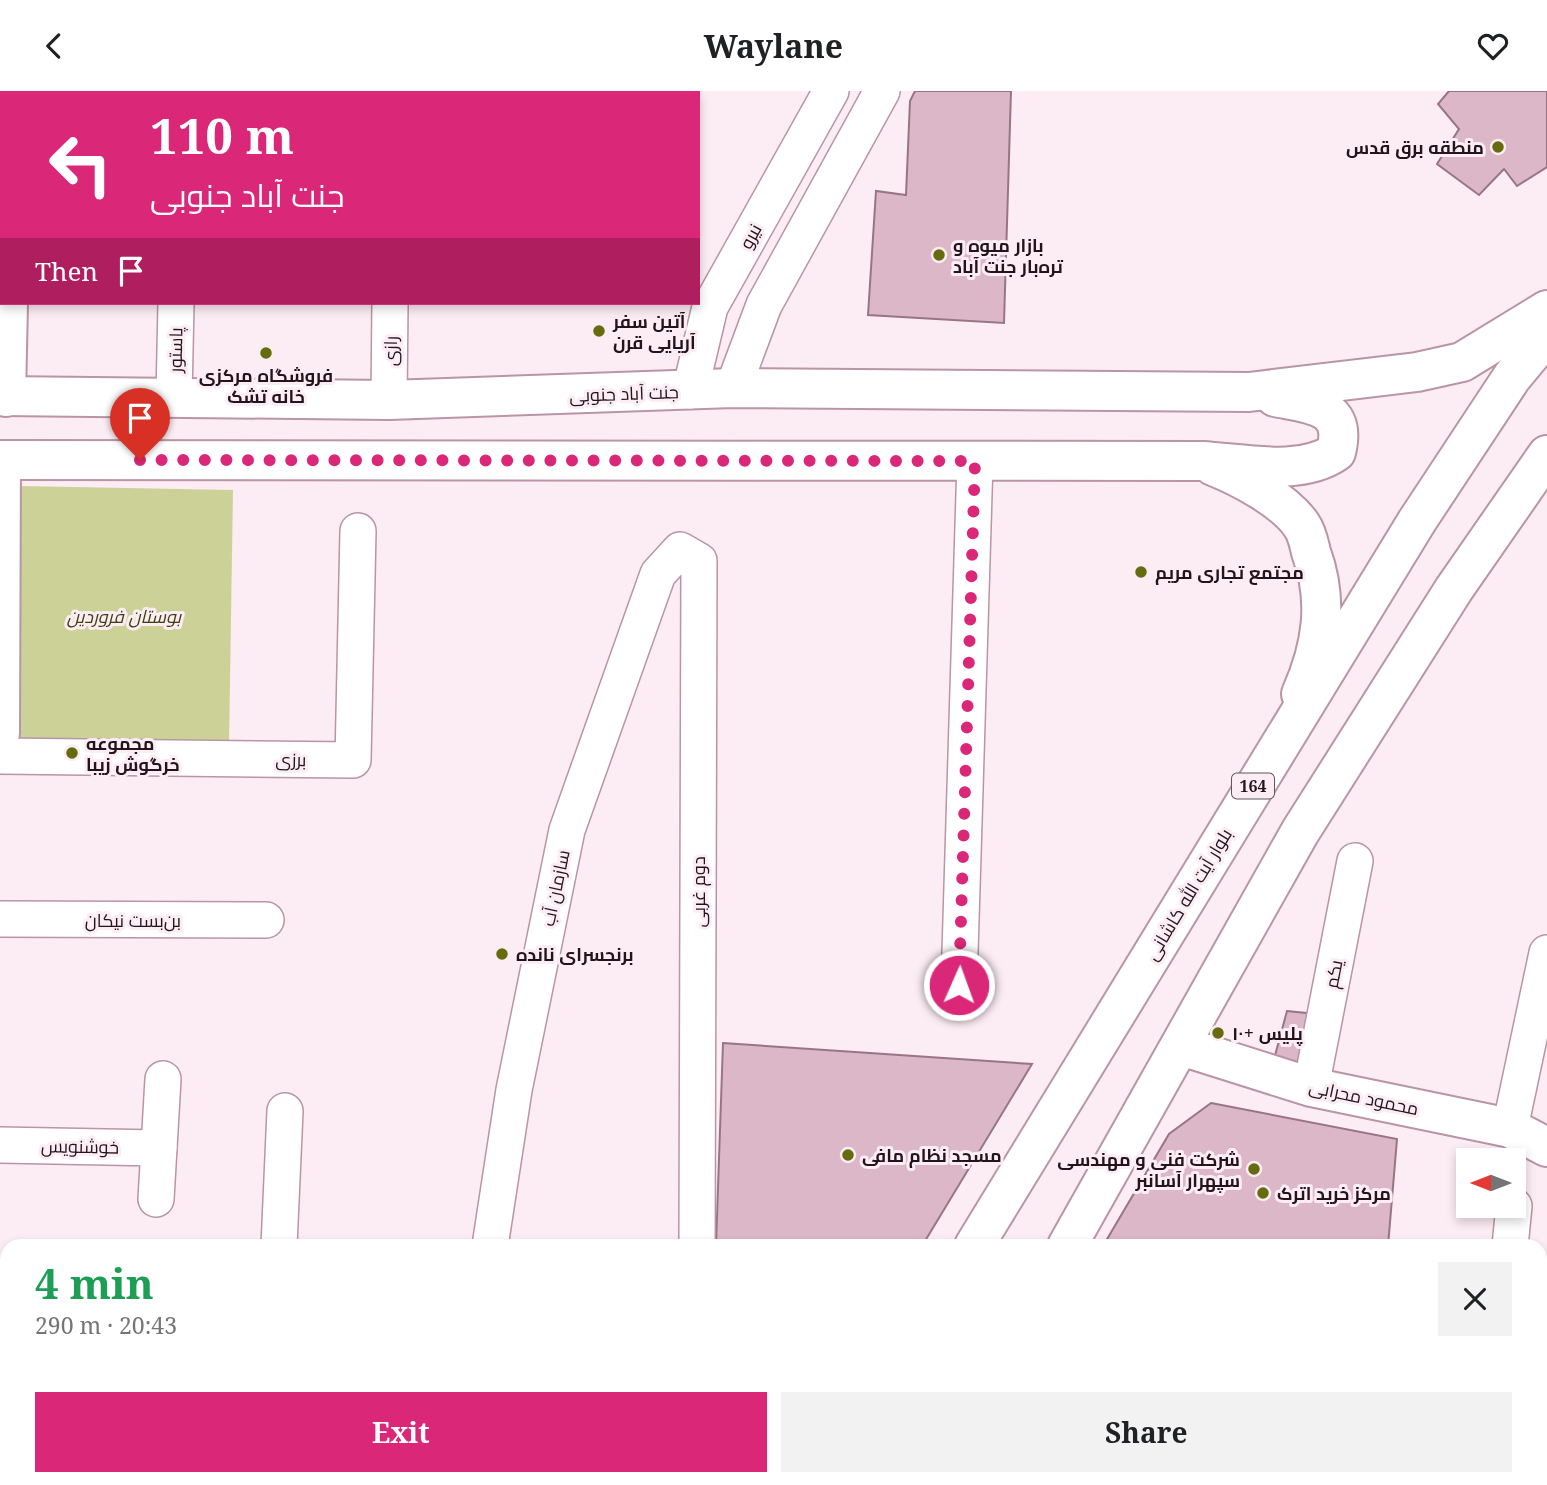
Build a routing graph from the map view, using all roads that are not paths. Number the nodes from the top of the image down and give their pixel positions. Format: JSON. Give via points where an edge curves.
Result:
{"nodes":[{"id":1,"x":831,"y":91,"type":"edge"},
{"id":2,"x":882,"y":91,"type":"edge"},
{"id":3,"x":8,"y":305,"type":"edge"},
{"id":4,"x":176,"y":305,"type":"edge"},
{"id":5,"x":390,"y":305,"type":"edge"},
{"id":6,"x":1547,"y":310,"type":"edge"},
{"id":7,"x":1547,"y":335,"type":"edge"},
{"id":8,"x":733,"y":389,"type":"junction"},
{"id":9,"x":690,"y":391,"type":"junction"},
{"id":10,"x":1249,"y":392,"type":"junction"},
{"id":11,"x":3,"y":396,"type":"edge"},
{"id":12,"x":174,"y":397,"type":"junction"},
{"id":13,"x":389,"y":400,"type":"junction"},
{"id":14,"x":1547,"y":455,"type":"edge"},
{"id":15,"x":1,"y":460,"type":"edge"},
{"id":16,"x":975,"y":461,"type":"junction"},
{"id":17,"x":1202,"y":461,"type":"junction"},
{"id":18,"x":358,"y":531,"type":"dead end"},
{"id":19,"x":680,"y":550,"type":"joint"},
{"id":20,"x":1,"y":688,"type":"edge"},
{"id":21,"x":0,"y":733,"type":"edge"},
{"id":22,"x":0,"y":755,"type":"edge"},
{"id":23,"x":1259,"y":775,"type":"junction"},
{"id":24,"x":1355,"y":861,"type":"dead end"},
{"id":25,"x":0,"y":919,"type":"edge"},
{"id":26,"x":266,"y":921,"type":"dead end"},
{"id":27,"x":1547,"y":953,"type":"edge"},
{"id":28,"x":959,"y":985,"type":"dead end"},
{"id":29,"x":1181,"y":1047,"type":"junction"},
{"id":30,"x":163,"y":1079,"type":"dead end"},
{"id":31,"x":1311,"y":1087,"type":"junction"},
{"id":32,"x":285,"y":1111,"type":"dead end"},
{"id":33,"x":1510,"y":1129,"type":"junction"},
{"id":34,"x":0,"y":1145,"type":"edge"},
{"id":35,"x":1547,"y":1147,"type":"edge"},
{"id":36,"x":159,"y":1148,"type":"junction"},
{"id":37,"x":156,"y":1199,"type":"dead end"},
{"id":38,"x":1513,"y":1218,"type":"edge"},
{"id":39,"x":279,"y":1239,"type":"edge"},
{"id":40,"x":491,"y":1239,"type":"edge"},
{"id":41,"x":697,"y":1239,"type":"edge"},
{"id":42,"x":978,"y":1239,"type":"edge"},
{"id":43,"x":1071,"y":1239,"type":"edge"},
{"id":44,"x":1511,"y":1239,"type":"edge"}],
"edges":[{"from":1,"to":9,"type":"street","name":"نیرو","via":[[710,307]]},
{"from":2,"to":8,"type":"street","via":[[764,305]]},
{"from":3,"to":11,"type":"main road"},
{"from":4,"to":12,"type":"street","name":"پاستور"},
{"from":5,"to":13,"type":"street","name":"رازی"},
{"from":6,"to":10,"type":"main road","via":[[1462,362]]},
{"from":7,"to":23,"type":"main road","name":"بلوار آیت الله کاشانی","number":"164","via":[[1512,377],[1417,521]]},
{"from":8,"to":9,"type":"main road","name":"جنت آباد جنوبی"},
{"from":8,"to":10,"type":"main road","name":"جنت آباد جنوبی"},
{"from":9,"to":13,"type":"main road","name":"جنت آباد جنوبی"},
{"from":10,"to":17,"type":"main road","via":[[1318,405],[1335,418],[1340,436],[1336,452],[1323,461],[1301,466]]},
{"from":11,"to":12,"type":"main road","name":"جنت آباد جنوبی"},
{"from":12,"to":13,"type":"main road","name":"جنت آباد جنوبی"},
{"from":14,"to":29,"type":"main road","via":[[1454,589],[1300,832]]},
{"from":15,"to":16,"type":"main road"},
{"from":15,"to":20,"type":"main road"},
{"from":16,"to":17,"type":"main road"},
{"from":16,"to":28,"type":"street"},
{"from":17,"to":23,"type":"main road","via":[[1238,476],[1302,526],[1322,593],[1321,638],[1302,690]]},
{"from":18,"to":22,"type":"street","name":"برزی","via":[[353,760]]},
{"from":19,"to":40,"type":"street","name":"سازمان آب","via":[[658,574],[568,829],[514,1090]]},
{"from":19,"to":41,"type":"street","name":"دوم غربی","via":[[699,561]]},
{"from":20,"to":21,"type":"main road"},
{"from":23,"to":42,"type":"main road","name":"بلوار آیت الله کاشانی","number":"164"},
{"from":24,"to":31,"type":"street","name":"یکم"},
{"from":25,"to":26,"type":"street","name":"بن‌بست نیکان"},
{"from":27,"to":33,"type":"street"},
{"from":29,"to":31,"type":"main road","name":"محمود محرابی"},
{"from":29,"to":43,"type":"main road"},
{"from":30,"to":36,"type":"street"},
{"from":31,"to":33,"type":"main road","name":"محمود محرابی"},
{"from":32,"to":39,"type":"street"},
{"from":33,"to":35,"type":"main road","name":"محمود محرابی"},
{"from":34,"to":36,"type":"street","name":"خوشنویس"},
{"from":36,"to":37,"type":"street"},
{"from":38,"to":44,"type":"street"}]}
